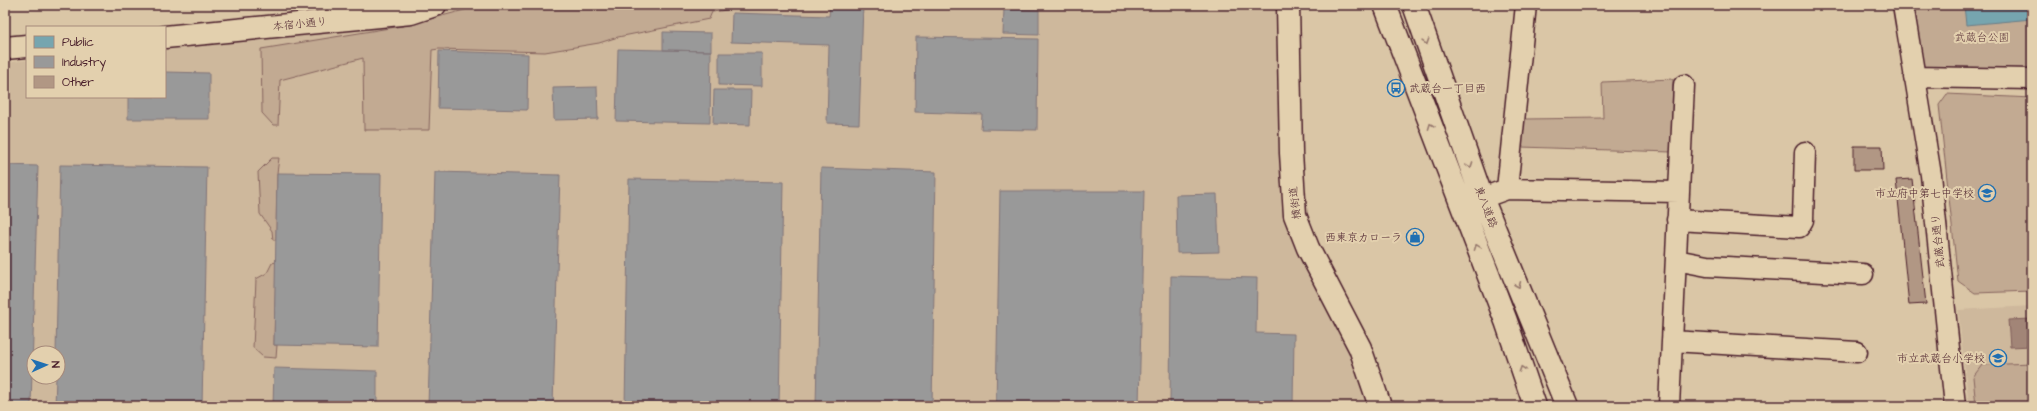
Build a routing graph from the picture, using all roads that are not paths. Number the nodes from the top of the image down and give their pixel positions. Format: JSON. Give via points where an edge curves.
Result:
{"nodes":[{"id":1,"x":435,"y":5,"type":"edge"},
{"id":2,"x":1288,"y":5,"type":"edge"},
{"id":3,"x":1385,"y":5,"type":"edge"},
{"id":4,"x":1414,"y":5,"type":"edge"},
{"id":5,"x":1526,"y":5,"type":"edge"},
{"id":6,"x":1903,"y":5,"type":"edge"},
{"id":7,"x":166,"y":37,"type":"edge"},
{"id":8,"x":26,"y":46,"type":"edge"},
{"id":9,"x":5,"y":48,"type":"edge"},
{"id":10,"x":1914,"y":77,"type":"junction"},
{"id":11,"x":2032,"y":79,"type":"edge"},
{"id":12,"x":1684,"y":85,"type":"dead end"},
{"id":13,"x":1805,"y":152,"type":"dead end"},
{"id":14,"x":1507,"y":189,"type":"junction"},
{"id":15,"x":1679,"y":192,"type":"junction"},
{"id":16,"x":1482,"y":198,"type":"junction"},
{"id":17,"x":1677,"y":220,"type":"junction"},
{"id":18,"x":1676,"y":260,"type":"junction"},
{"id":19,"x":1863,"y":274,"type":"dead end"},
{"id":20,"x":1672,"y":341,"type":"junction"},
{"id":21,"x":1546,"y":351,"type":"junction"},
{"id":22,"x":1857,"y":352,"type":"dead end"},
{"id":23,"x":1380,"y":406,"type":"edge"},
{"id":24,"x":1535,"y":406,"type":"edge"},
{"id":25,"x":1558,"y":406,"type":"edge"},
{"id":26,"x":1567,"y":406,"type":"edge"},
{"id":27,"x":1669,"y":406,"type":"edge"},
{"id":28,"x":1955,"y":406,"type":"edge"}],
"edges":[{"from":1,"to":7,"type":"main road","name":"本宿小通り","via":[[411,13]]},
{"from":2,"to":23,"type":"main road","name":"横街道","via":[[1295,215],[1308,248],[1360,348]]},
{"from":24,"to":3,"type":"main road","name":"東八道路","one_way":true,"via":[[1506,321]]},
{"from":4,"to":16,"type":"main road","name":"東八道路","one_way":true},
{"from":5,"to":14,"type":"street"},
{"from":6,"to":10,"type":"street","name":"武蔵台通り"},
{"from":8,"to":9,"type":"main road"},
{"from":10,"to":11,"type":"street"},
{"from":10,"to":28,"type":"street","name":"武蔵台通り","via":[[1931,175]]},
{"from":12,"to":15,"type":"street"},
{"from":13,"to":17,"type":"street","via":[[1803,220],[1799,227]]},
{"from":14,"to":15,"type":"street"},
{"from":14,"to":16,"type":"street"},
{"from":15,"to":17,"type":"street"},
{"from":16,"to":21,"type":"main road","name":"東八道路","one_way":true},
{"from":17,"to":18,"type":"street"},
{"from":18,"to":19,"type":"street","via":[[1707,266]]},
{"from":18,"to":20,"type":"street"},
{"from":20,"to":22,"type":"street"},
{"from":20,"to":27,"type":"street"},
{"from":21,"to":25,"type":"main road"},
{"from":21,"to":26,"type":"main road","name":"東八道路"}]}
